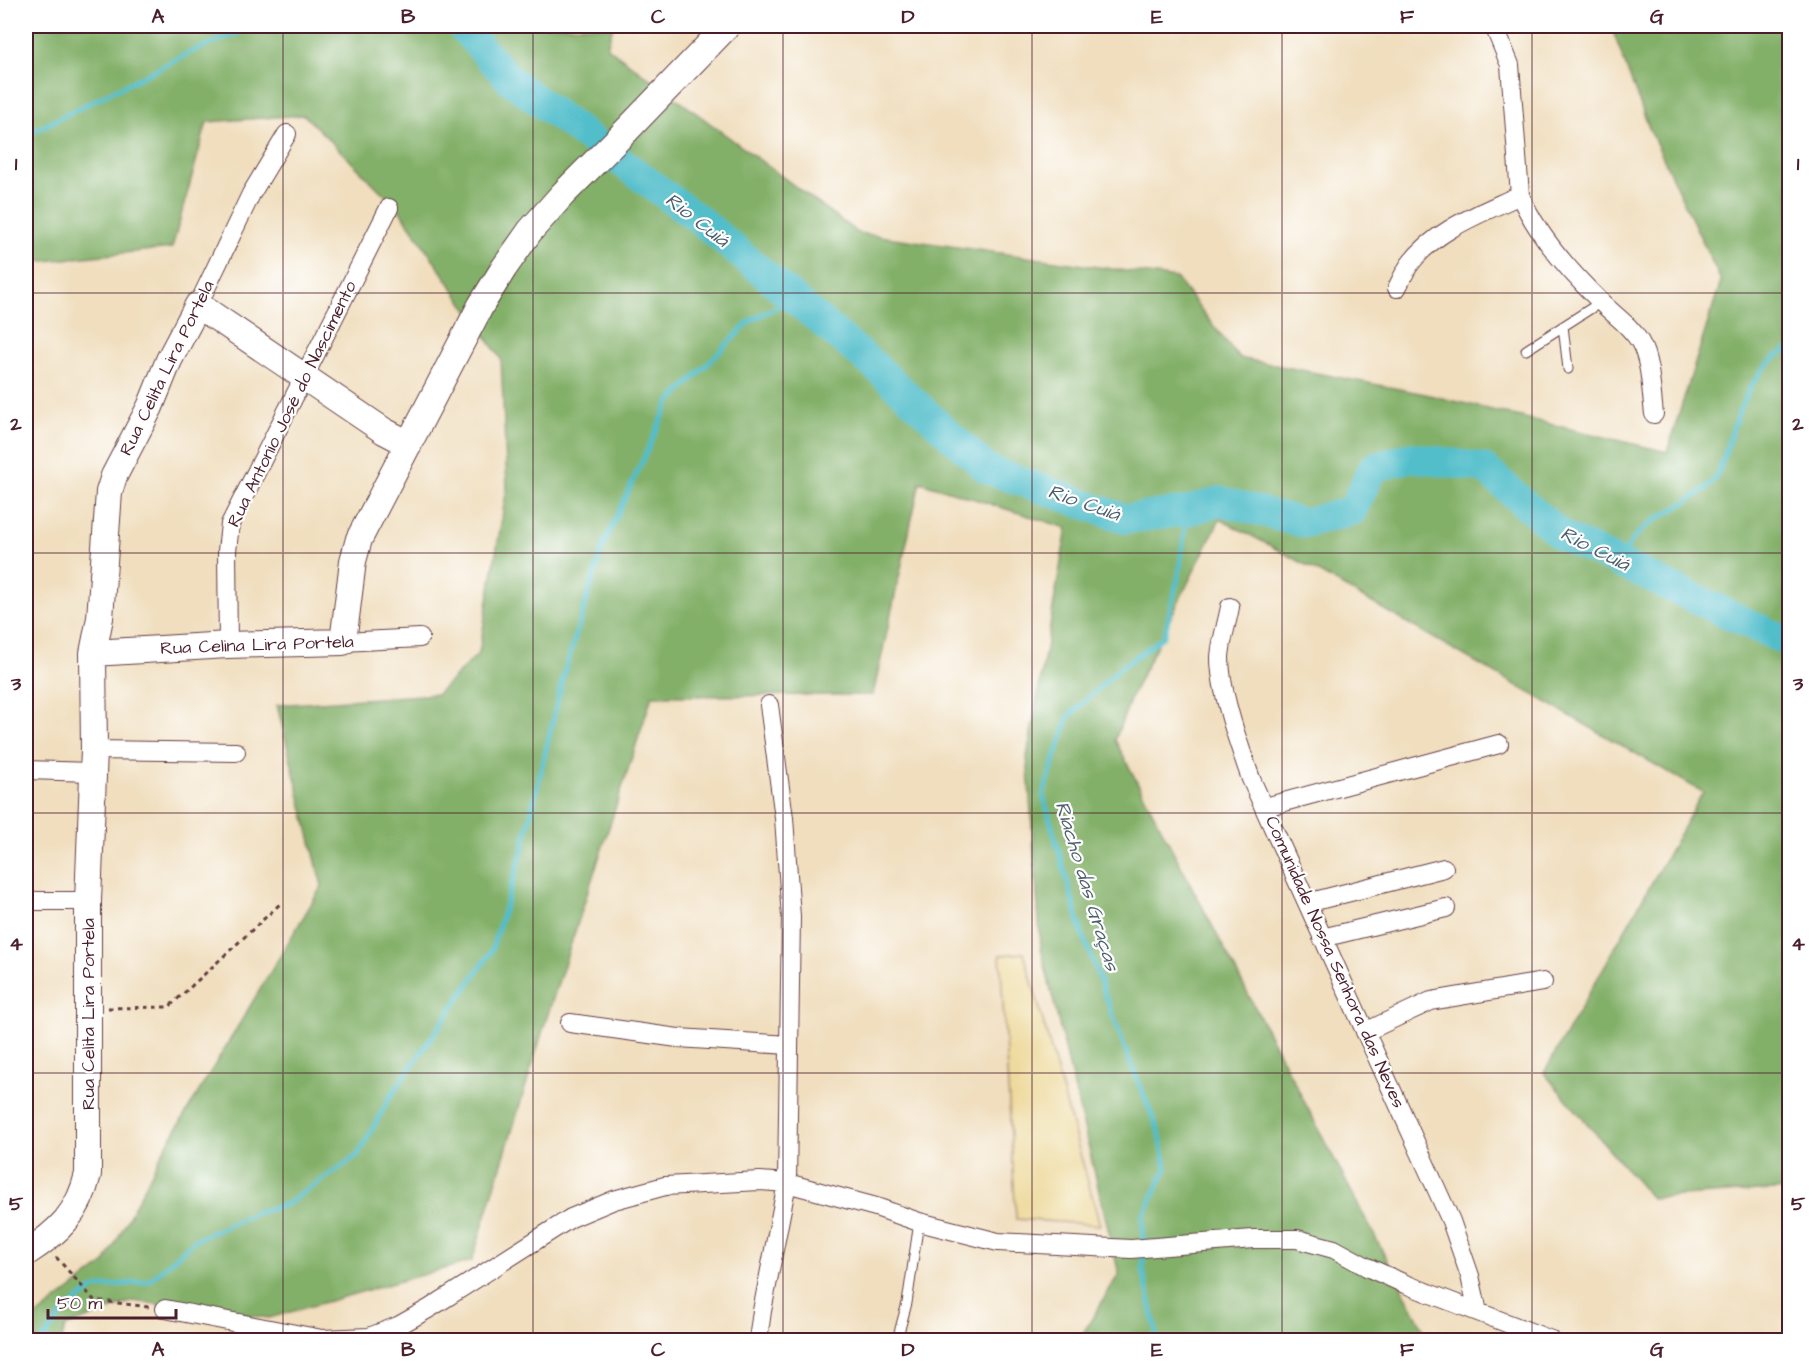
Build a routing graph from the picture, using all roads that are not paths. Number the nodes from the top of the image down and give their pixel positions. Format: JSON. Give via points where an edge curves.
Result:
{"nodes":[{"id":1,"x":727,"y":26,"type":"edge"},
{"id":2,"x":1494,"y":26,"type":"edge"},
{"id":3,"x":287,"y":134,"type":"dead end"},
{"id":4,"x":1520,"y":195,"type":"junction"},
{"id":5,"x":389,"y":208,"type":"dead end"},
{"id":6,"x":1397,"y":288,"type":"dead end"},
{"id":7,"x":1600,"y":302,"type":"junction"},
{"id":8,"x":198,"y":305,"type":"junction"},
{"id":9,"x":1563,"y":326,"type":"junction"},
{"id":10,"x":1526,"y":350,"type":"dead end"},
{"id":11,"x":1568,"y":369,"type":"dead end"},
{"id":12,"x":305,"y":376,"type":"junction"},
{"id":13,"x":1654,"y":414,"type":"dead end"},
{"id":14,"x":405,"y":451,"type":"junction"},
{"id":15,"x":1230,"y":607,"type":"dead end"},
{"id":16,"x":420,"y":638,"type":"dead end"},
{"id":17,"x":343,"y":642,"type":"junction"},
{"id":18,"x":228,"y":645,"type":"junction"},
{"id":19,"x":102,"y":652,"type":"junction"},
{"id":20,"x":769,"y":705,"type":"dead end"},
{"id":21,"x":1499,"y":744,"type":"dead end"},
{"id":22,"x":236,"y":752,"type":"dead end"},
{"id":23,"x":93,"y":761,"type":"junction"},
{"id":24,"x":26,"y":770,"type":"edge"},
{"id":25,"x":1265,"y":807,"type":"junction"},
{"id":26,"x":1444,"y":868,"type":"dead end"},
{"id":27,"x":26,"y":900,"type":"edge"},
{"id":28,"x":88,"y":901,"type":"junction"},
{"id":29,"x":1307,"y":903,"type":"junction"},
{"id":30,"x":1446,"y":908,"type":"dead end"},
{"id":31,"x":1323,"y":938,"type":"junction"},
{"id":32,"x":1543,"y":982,"type":"dead end"},
{"id":33,"x":570,"y":1023,"type":"dead end"},
{"id":34,"x":1365,"y":1032,"type":"junction"},
{"id":35,"x":789,"y":1046,"type":"junction"},
{"id":36,"x":787,"y":1183,"type":"junction"},
{"id":37,"x":919,"y":1222,"type":"junction"},
{"id":38,"x":34,"y":1247,"type":"edge"},
{"id":39,"x":165,"y":1309,"type":"road end"},
{"id":40,"x":1478,"y":1312,"type":"junction"},
{"id":41,"x":758,"y":1341,"type":"edge"},
{"id":42,"x":897,"y":1341,"type":"edge"},
{"id":43,"x":1551,"y":1341,"type":"edge"}],
"edges":[{"from":1,"to":14,"type":"main road","via":[[530,231],[481,305]]},
{"from":2,"to":4,"type":"street","via":[[1510,65]]},
{"from":3,"to":8,"type":"street","name":"Rua Celita Lira Portela","via":[[251,194]]},
{"from":4,"to":6,"type":"street","via":[[1439,236],[1409,265]]},
{"from":4,"to":7,"type":"street","via":[[1543,235]]},
{"from":5,"to":12,"type":"street","name":"Rua Antonio José do Nascimento"},
{"from":7,"to":9,"type":"lane"},
{"from":7,"to":13,"type":"street","via":[[1640,342],[1647,360]]},
{"from":8,"to":12,"type":"main road"},
{"from":8,"to":19,"type":"main road","name":"Rua Celita Lira Portela","via":[[109,492],[100,618]]},
{"from":9,"to":10,"type":"lane"},
{"from":9,"to":11,"type":"lane"},
{"from":12,"to":14,"type":"main road","via":[[384,431]]},
{"from":12,"to":18,"type":"street","name":"Rua Antonio José do Nascimento","via":[[230,524]]},
{"from":14,"to":17,"type":"main road","via":[[359,539]]},
{"from":15,"to":25,"type":"street","name":"Comunidade Nossa Senhora das Neves","via":[[1220,656],[1222,680],[1237,738]]},
{"from":16,"to":17,"type":"street","name":"Rua Celina Lira Portela"},
{"from":17,"to":18,"type":"main road","name":"Rua Celina Lira Portela"},
{"from":18,"to":19,"type":"main road","name":"Rua Celina Lira Portela"},
{"from":19,"to":23,"type":"main road","name":"Rua Celita Lira Portela"},
{"from":20,"to":35,"type":"street","via":[[784,818],[791,917]]},
{"from":21,"to":25,"type":"street"},
{"from":22,"to":23,"type":"street"},
{"from":23,"to":24,"type":"street"},
{"from":23,"to":28,"type":"main road","name":"Rua Celita Lira Portela"},
{"from":25,"to":29,"type":"street","name":"Comunidade Nossa Senhora das Neves"},
{"from":26,"to":29,"type":"street"},
{"from":27,"to":28,"type":"street"},
{"from":28,"to":38,"type":"main road","name":"Rua Celita Lira Portela","via":[[88,1174],[72,1214]]},
{"from":29,"to":31,"type":"street","name":"Comunidade Nossa Senhora das Neves"},
{"from":30,"to":31,"type":"street"},
{"from":31,"to":34,"type":"street","name":"Comunidade Nossa Senhora das Neves"},
{"from":32,"to":34,"type":"street","via":[[1431,1000]]},
{"from":33,"to":35,"type":"street","via":[[678,1038]]},
{"from":34,"to":40,"type":"street","name":"Comunidade Nossa Senhora das Neves","via":[[1451,1221]]},
{"from":35,"to":36,"type":"street"},
{"from":36,"to":37,"type":"street"},
{"from":36,"to":39,"type":"street","via":[[665,1186],[614,1200],[571,1218],[406,1322],[369,1337],[322,1339]]},
{"from":36,"to":41,"type":"street"},
{"from":37,"to":40,"type":"street","via":[[998,1242],[1131,1249],[1297,1239],[1334,1249],[1376,1272]]},
{"from":37,"to":42,"type":"lane"},
{"from":40,"to":43,"type":"street"}]}
